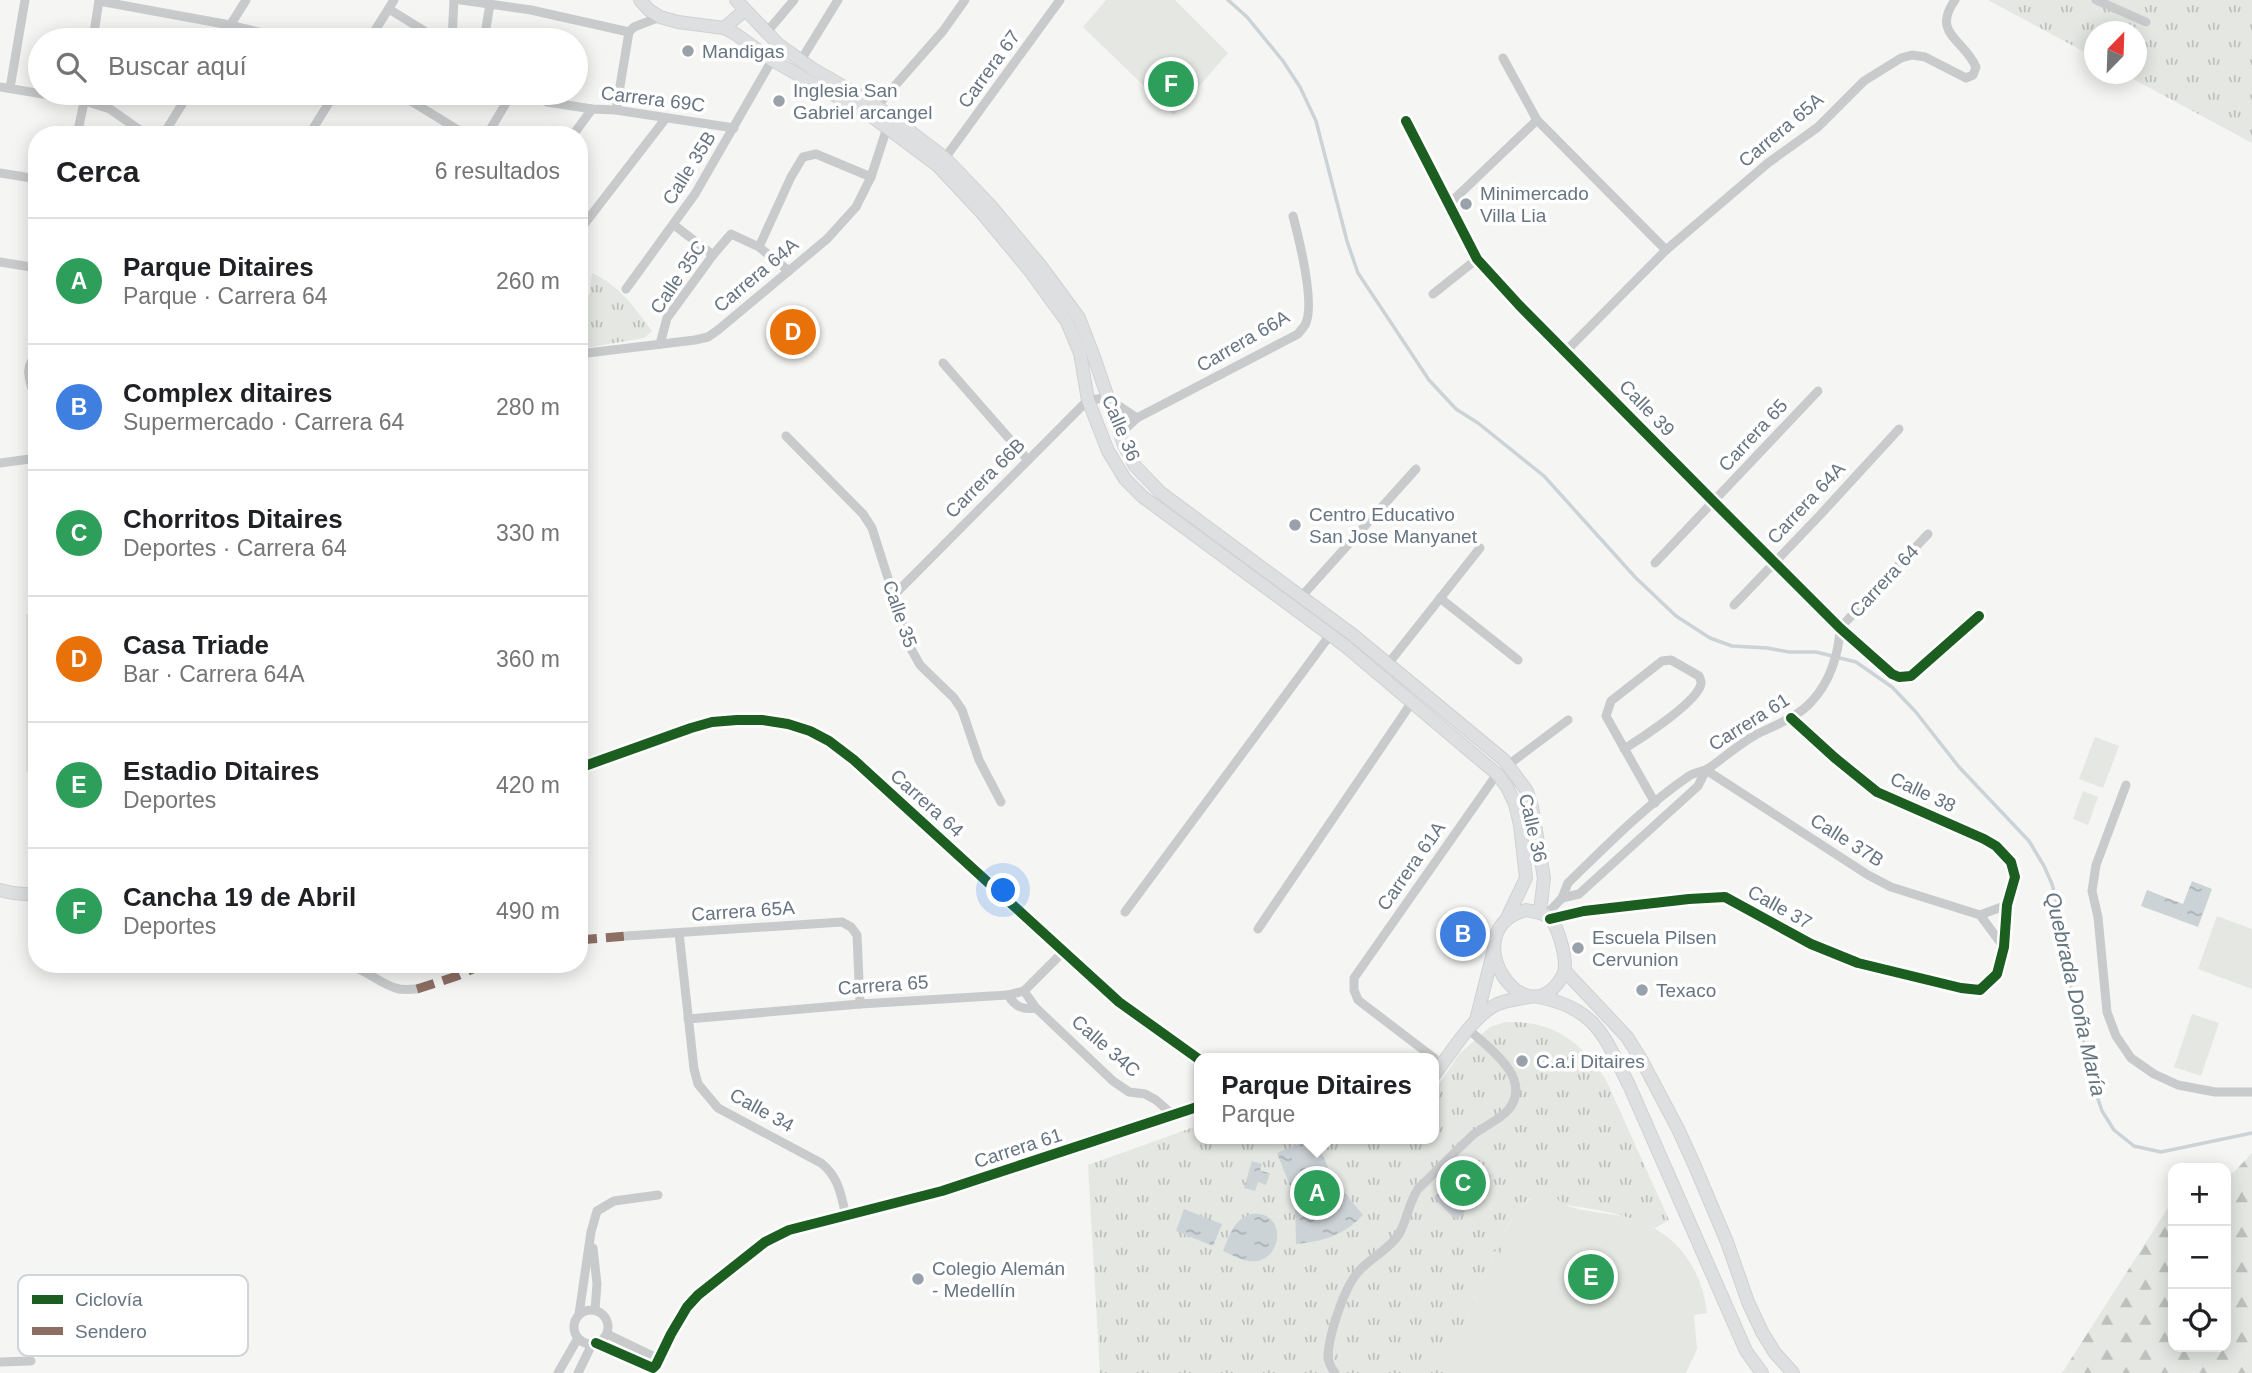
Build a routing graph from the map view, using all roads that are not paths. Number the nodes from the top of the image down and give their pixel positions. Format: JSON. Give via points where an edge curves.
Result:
{"nodes":[{"id":1,"x":25,"y":0,"type":"edge"},
{"id":2,"x":99,"y":0,"type":"edge"},
{"id":3,"x":246,"y":0,"type":"edge"},
{"id":4,"x":394,"y":0,"type":"edge"},
{"id":5,"x":453,"y":0,"type":"edge"},
{"id":6,"x":461,"y":0,"type":"edge"},
{"id":7,"x":640,"y":0,"type":"edge"},
{"id":8,"x":794,"y":0,"type":"edge"},
{"id":9,"x":838,"y":0,"type":"edge"},
{"id":10,"x":965,"y":0,"type":"edge"},
{"id":11,"x":1060,"y":0,"type":"edge"},
{"id":12,"x":1955,"y":0,"type":"edge"},
{"id":13,"x":2096,"y":0,"type":"edge"},
{"id":14,"x":490,"y":4,"type":"junction"},
{"id":15,"x":532,"y":5,"type":"edge"},
{"id":16,"x":741,"y":5,"type":"edge"},
{"id":17,"x":389,"y":9,"type":"junction"},
{"id":18,"x":660,"y":18,"type":"junction"},
{"id":19,"x":2144,"y":21,"type":"edge"},
{"id":20,"x":230,"y":25,"type":"junction"},
{"id":21,"x":95,"y":28,"type":"edge"},
{"id":22,"x":228,"y":28,"type":"edge"},
{"id":23,"x":242,"y":28,"type":"edge"},
{"id":24,"x":377,"y":28,"type":"edge"},
{"id":25,"x":420,"y":28,"type":"edge"},
{"id":26,"x":452,"y":28,"type":"edge"},
{"id":27,"x":486,"y":28,"type":"edge"},
{"id":28,"x":724,"y":28,"type":"junction"},
{"id":29,"x":629,"y":33,"type":"junction"},
{"id":30,"x":766,"y":33,"type":"junction"},
{"id":31,"x":1503,"y":58,"type":"dead end"},
{"id":32,"x":772,"y":60,"type":"junction"},
{"id":33,"x":801,"y":60,"type":"junction"},
{"id":34,"x":5,"y":88,"type":"edge"},
{"id":35,"x":28,"y":91,"type":"edge"},
{"id":36,"x":83,"y":105,"type":"edge"},
{"id":37,"x":102,"y":105,"type":"edge"},
{"id":38,"x":182,"y":105,"type":"edge"},
{"id":39,"x":328,"y":105,"type":"edge"},
{"id":40,"x":417,"y":105,"type":"edge"},
{"id":41,"x":505,"y":105,"type":"edge"},
{"id":42,"x":566,"y":105,"type":"edge"},
{"id":43,"x":877,"y":106,"type":"junction"},
{"id":44,"x":592,"y":109,"type":"junction"},
{"id":45,"x":616,"y":110,"type":"junction"},
{"id":46,"x":666,"y":118,"type":"junction"},
{"id":47,"x":1537,"y":120,"type":"junction"},
{"id":48,"x":1406,"y":121,"type":"dead end"},
{"id":49,"x":79,"y":126,"type":"edge"},
{"id":50,"x":134,"y":126,"type":"edge"},
{"id":51,"x":169,"y":126,"type":"edge"},
{"id":52,"x":315,"y":126,"type":"edge"},
{"id":53,"x":451,"y":126,"type":"edge"},
{"id":54,"x":492,"y":126,"type":"edge"},
{"id":55,"x":580,"y":126,"type":"edge"},
{"id":56,"x":734,"y":128,"type":"junction"},
{"id":57,"x":887,"y":128,"type":"junction"},
{"id":58,"x":945,"y":158,"type":"junction"},
{"id":59,"x":0,"y":173,"type":"edge"},
{"id":60,"x":871,"y":177,"type":"junction"},
{"id":61,"x":28,"y":178,"type":"edge"},
{"id":62,"x":1449,"y":204,"type":"junction"},
{"id":63,"x":1293,"y":216,"type":"dead end"},
{"id":64,"x":588,"y":219,"type":"edge"},
{"id":65,"x":674,"y":225,"type":"junction"},
{"id":66,"x":759,"y":247,"type":"junction"},
{"id":67,"x":1666,"y":250,"type":"junction"},
{"id":68,"x":713,"y":255,"type":"junction"},
{"id":69,"x":1477,"y":259,"type":"junction"},
{"id":70,"x":0,"y":262,"type":"edge"},
{"id":71,"x":28,"y":267,"type":"edge"},
{"id":72,"x":789,"y":271,"type":"junction"},
{"id":73,"x":626,"y":289,"type":"dead end"},
{"id":74,"x":1433,"y":293,"type":"dead end"},
{"id":75,"x":660,"y":344,"type":"junction"},
{"id":76,"x":1566,"y":351,"type":"junction"},
{"id":77,"x":588,"y":353,"type":"edge"},
{"id":78,"x":943,"y":363,"type":"dead end"},
{"id":79,"x":1818,"y":391,"type":"dead end"},
{"id":80,"x":1107,"y":398,"type":"junction"},
{"id":81,"x":1088,"y":400,"type":"junction"},
{"id":82,"x":1137,"y":418,"type":"junction"},
{"id":83,"x":1899,"y":429,"type":"dead end"},
{"id":84,"x":1120,"y":433,"type":"junction"},
{"id":85,"x":786,"y":436,"type":"dead end"},
{"id":86,"x":28,"y":459,"type":"edge"},
{"id":87,"x":1028,"y":460,"type":"junction"},
{"id":88,"x":0,"y":463,"type":"edge"},
{"id":89,"x":1416,"y":469,"type":"dead end"},
{"id":90,"x":1714,"y":502,"type":"junction"},
{"id":91,"x":1928,"y":534,"type":"dead end"},
{"id":92,"x":1480,"y":548,"type":"dead end"},
{"id":93,"x":1775,"y":563,"type":"junction"},
{"id":94,"x":1655,"y":564,"type":"dead end"},
{"id":95,"x":894,"y":595,"type":"junction"},
{"id":96,"x":1301,"y":597,"type":"junction"},
{"id":97,"x":1440,"y":598,"type":"junction"},
{"id":98,"x":1734,"y":605,"type":"dead end"},
{"id":99,"x":1979,"y":616,"type":"dead end"},
{"id":100,"x":1840,"y":628,"type":"junction"},
{"id":101,"x":1330,"y":635,"type":"junction"},
{"id":102,"x":1518,"y":660,"type":"dead end"},
{"id":103,"x":1388,"y":664,"type":"junction"},
{"id":104,"x":1412,"y":702,"type":"junction"},
{"id":105,"x":1791,"y":718,"type":"junction"},
{"id":106,"x":1568,"y":720,"type":"dead end"},
{"id":107,"x":1624,"y":749,"type":"junction"},
{"id":108,"x":588,"y":765,"type":"edge"},
{"id":109,"x":1508,"y":765,"type":"junction"},
{"id":110,"x":1706,"y":770,"type":"junction"},
{"id":111,"x":1497,"y":774,"type":"junction"},
{"id":112,"x":2126,"y":785,"type":"dead end"},
{"id":113,"x":1001,"y":802,"type":"dead end"},
{"id":114,"x":1656,"y":803,"type":"junction"},
{"id":115,"x":0,"y":890,"type":"edge"},
{"id":116,"x":28,"y":894,"type":"edge"},
{"id":117,"x":1562,"y":898,"type":"junction"},
{"id":118,"x":2007,"y":905,"type":"junction"},
{"id":119,"x":1125,"y":912,"type":"dead end"},
{"id":120,"x":1545,"y":915,"type":"junction"},
{"id":121,"x":1980,"y":915,"type":"junction"},
{"id":122,"x":1506,"y":920,"type":"junction"},
{"id":123,"x":1258,"y":929,"type":"dead end"},
{"id":124,"x":679,"y":933,"type":"junction"},
{"id":125,"x":626,"y":936,"type":"dead end"},
{"id":126,"x":2004,"y":947,"type":"junction"},
{"id":127,"x":1494,"y":951,"type":"junction"},
{"id":128,"x":1063,"y":952,"type":"junction"},
{"id":129,"x":1565,"y":971,"type":"junction"},
{"id":130,"x":366,"y":973,"type":"edge"},
{"id":131,"x":1988,"y":985,"type":"joint"},
{"id":132,"x":417,"y":989,"type":"dead end"},
{"id":133,"x":1024,"y":991,"type":"junction"},
{"id":134,"x":1009,"y":995,"type":"junction"},
{"id":135,"x":1534,"y":997,"type":"junction"},
{"id":136,"x":860,"y":1004,"type":"junction"},
{"id":137,"x":1037,"y":1008,"type":"junction"},
{"id":138,"x":688,"y":1019,"type":"junction"},
{"id":139,"x":1472,"y":1025,"type":"junction"},
{"id":140,"x":1423,"y":1053,"type":"edge"},
{"id":141,"x":1194,"y":1056,"type":"edge"},
{"id":142,"x":1439,"y":1061,"type":"edge"},
{"id":143,"x":2252,"y":1092,"type":"edge"},
{"id":144,"x":1194,"y":1109,"type":"edge"},
{"id":145,"x":1173,"y":1115,"type":"junction"},
{"id":146,"x":658,"y":1195,"type":"dead end"},
{"id":147,"x":846,"y":1216,"type":"junction"},
{"id":148,"x":591,"y":1232,"type":"junction"},
{"id":149,"x":582,"y":1294,"type":"junction"},
{"id":150,"x":597,"y":1295,"type":"junction"},
{"id":151,"x":595,"y":1310,"type":"junction"},
{"id":152,"x":579,"y":1314,"type":"junction"},
{"id":153,"x":607,"y":1334,"type":"junction"},
{"id":154,"x":578,"y":1338,"type":"junction"},
{"id":155,"x":594,"y":1344,"type":"junction"},
{"id":156,"x":573,"y":1348,"type":"junction"},
{"id":157,"x":587,"y":1355,"type":"junction"},
{"id":158,"x":659,"y":1359,"type":"junction"},
{"id":159,"x":31,"y":1361,"type":"dead end"},
{"id":160,"x":0,"y":1362,"type":"edge"},
{"id":161,"x":558,"y":1373,"type":"edge"},
{"id":162,"x":578,"y":1373,"type":"edge"},
{"id":163,"x":1335,"y":1373,"type":"edge"},
{"id":164,"x":1762,"y":1373,"type":"edge"},
{"id":165,"x":1793,"y":1373,"type":"edge"}],
"edges":[{"from":1,"to":34,"type":"street"},
{"from":2,"to":20,"type":"street"},
{"from":2,"to":21,"type":"street"},
{"from":3,"to":20,"type":"street"},
{"from":4,"to":17,"type":"street"},
{"from":5,"to":26,"type":"street"},
{"from":6,"to":14,"type":"street"},
{"from":7,"to":18,"type":"main road"},
{"from":8,"to":30,"type":"street"},
{"from":9,"to":33,"type":"street"},
{"from":10,"to":43,"type":"street"},
{"from":11,"to":58,"type":"street","name":"Carrera 67"},
{"from":12,"to":67,"type":"street","name":"Carrera 65A","via":[[1945,24],[1976,67],[1970,78],[1925,57],[1901,58],[1864,81],[1818,127]]},
{"from":13,"to":19,"type":"street"},
{"from":14,"to":15,"type":"street"},
{"from":14,"to":27,"type":"street"},
{"from":15,"to":29,"type":"street"},
{"from":16,"to":28,"type":"main road"},
{"from":16,"to":30,"type":"main road","name":"Calle 36"},
{"from":17,"to":24,"type":"street"},
{"from":17,"to":25,"type":"street"},
{"from":18,"to":28,"type":"main road"},
{"from":18,"to":29,"type":"street"},
{"from":20,"to":22,"type":"street"},
{"from":20,"to":23,"type":"street"},
{"from":28,"to":32,"type":"main road","name":"Calle 36"},
{"from":29,"to":45,"type":"street"},
{"from":30,"to":33,"type":"main road","name":"Calle 36"},
{"from":31,"to":47,"type":"street"},
{"from":32,"to":56,"type":"street","name":"Calle 35B"},
{"from":32,"to":57,"type":"main road","name":"Calle 36"},
{"from":33,"to":43,"type":"main road","name":"Calle 36"},
{"from":34,"to":35,"type":"street"},
{"from":36,"to":49,"type":"street"},
{"from":37,"to":50,"type":"street"},
{"from":38,"to":51,"type":"street"},
{"from":39,"to":52,"type":"street"},
{"from":40,"to":53,"type":"street"},
{"from":41,"to":54,"type":"street"},
{"from":42,"to":44,"type":"street","name":"Carrera 69C"},
{"from":43,"to":58,"type":"main road","name":"Calle 36"},
{"from":44,"to":45,"type":"street","name":"Carrera 69C"},
{"from":44,"to":55,"type":"street"},
{"from":45,"to":46,"type":"street","name":"Carrera 69C"},
{"from":46,"to":56,"type":"street","name":"Carrera 69C"},
{"from":46,"to":64,"type":"street"},
{"from":47,"to":62,"type":"street"},
{"from":47,"to":67,"type":"street"},
{"from":48,"to":62,"type":"street","name":"Calle 39"},
{"from":56,"to":65,"type":"street","name":"Calle 35B"},
{"from":57,"to":60,"type":"street","name":"Carrera 64A"},
{"from":57,"to":81,"type":"main road","name":"Calle 36","via":[[938,166],[1030,271],[1067,322],[1080,353]]},
{"from":58,"to":80,"type":"main road","name":"Calle 36","via":[[990,205],[1079,318]]},
{"from":59,"to":61,"type":"street"},
{"from":60,"to":66,"type":"street","via":[[822,155],[803,158]]},
{"from":60,"to":72,"type":"street","name":"Carrera 64A","via":[[856,207]]},
{"from":62,"to":69,"type":"street","name":"Calle 39"},
{"from":63,"to":82,"type":"street","name":"Carrera 66A","via":[[1304,256],[1308,301],[1306,323],[1298,334]]},
{"from":65,"to":68,"type":"street"},
{"from":65,"to":73,"type":"street","name":"Calle 35B"},
{"from":66,"to":68,"type":"street","name":"Calle 35C","via":[[731,234]]},
{"from":66,"to":72,"type":"street"},
{"from":67,"to":76,"type":"street","name":"Carrera 65A"},
{"from":68,"to":75,"type":"street","name":"Calle 35C","via":[[667,318]]},
{"from":69,"to":74,"type":"street"},
{"from":69,"to":76,"type":"street","name":"Calle 39"},
{"from":70,"to":71,"type":"street"},
{"from":72,"to":75,"type":"street","name":"Carrera 64A","via":[[708,337]]},
{"from":75,"to":77,"type":"street","name":"Carrera 64A"},
{"from":76,"to":90,"type":"street","name":"Calle 39"},
{"from":78,"to":87,"type":"street"},
{"from":79,"to":90,"type":"street","name":"Carrera 65"},
{"from":80,"to":81,"type":"street"},
{"from":80,"to":82,"type":"street"},
{"from":80,"to":84,"type":"main road","name":"Calle 36"},
{"from":81,"to":87,"type":"street","name":"Carrera 66B"},
{"from":81,"to":101,"type":"main road","name":"Calle 36","via":[[1108,451],[1143,497]]},
{"from":82,"to":84,"type":"street","name":"Carrera 66A"},
{"from":83,"to":93,"type":"street","name":"Carrera 64A"},
{"from":84,"to":96,"type":"main road","name":"Calle 36","via":[[1136,466],[1161,493]]},
{"from":85,"to":95,"type":"street","name":"Calle 35","via":[[863,514]]},
{"from":86,"to":88,"type":"street"},
{"from":87,"to":95,"type":"street","name":"Carrera 66B"},
{"from":89,"to":96,"type":"street"},
{"from":90,"to":93,"type":"street","name":"Calle 39"},
{"from":90,"to":94,"type":"street","name":"Carrera 65"},
{"from":91,"to":100,"type":"street","name":"Carrera 64"},
{"from":92,"to":97,"type":"street"},
{"from":93,"to":98,"type":"street","name":"Carrera 64A"},
{"from":93,"to":100,"type":"street","name":"Calle 39"},
{"from":95,"to":113,"type":"street","name":"Calle 35","via":[[910,647],[920,665],[962,710],[979,760]]},
{"from":96,"to":103,"type":"main road","name":"Calle 36"},
{"from":97,"to":102,"type":"street"},
{"from":97,"to":103,"type":"street"},
{"from":99,"to":100,"type":"street","name":"Calle 39","via":[[1911,676],[1892,674]]},
{"from":100,"to":105,"type":"street","name":"Carrera 61","via":[[1829,676],[1810,705]]},
{"from":101,"to":104,"type":"main road","name":"Calle 36"},
{"from":101,"to":119,"type":"street"},
{"from":103,"to":109,"type":"main road","name":"Calle 36"},
{"from":104,"to":111,"type":"main road","name":"Calle 36"},
{"from":104,"to":123,"type":"street"},
{"from":105,"to":110,"type":"street","name":"Carrera 61","via":[[1734,748]]},
{"from":105,"to":118,"type":"street","name":"Calle 38","via":[[1877,792],[1996,846],[2011,862],[2015,877]]},
{"from":106,"to":109,"type":"street"},
{"from":107,"to":107,"type":"street","via":[[1671,716],[1699,689],[1699,676],[1671,660],[1662,661],[1611,701],[1606,716]]},
{"from":107,"to":114,"type":"street"},
{"from":108,"to":128,"type":"main road","name":"Carrera 64","via":[[712,722],[762,720],[810,731],[854,760]]},
{"from":109,"to":120,"type":"main road","name":"Calle 36","via":[[1527,790],[1532,807]]},
{"from":110,"to":114,"type":"street","name":"Carrera 61","via":[[1688,777]]},
{"from":110,"to":117,"type":"street","name":"Carrera 61","via":[[1698,786],[1579,894]]},
{"from":110,"to":121,"type":"street","name":"Calle 37B","via":[[1868,875],[1891,887]]},
{"from":111,"to":122,"type":"main road","name":"Calle 36","via":[[1515,804],[1526,878]]},
{"from":111,"to":140,"type":"street","name":"Carrera 61A","via":[[1354,978],[1358,1000]]},
{"from":112,"to":143,"type":"street","via":[[2096,865],[2092,891],[2107,1012],[2116,1036],[2131,1058],[2178,1085]]},
{"from":114,"to":117,"type":"street","name":"Carrera 61","via":[[1568,883]]},
{"from":115,"to":116,"type":"main road"},
{"from":117,"to":120,"type":"street","name":"Carrera 61"},
{"from":118,"to":121,"type":"street"},
{"from":118,"to":126,"type":"street","name":"Calle 38"},
{"from":120,"to":122,"type":"main road","via":[[1526,910]]},
{"from":120,"to":129,"type":"main road","via":[[1561,943]]},
{"from":120,"to":131,"type":"street","name":"Calle 37","via":[[1725,897],[1811,944],[1858,963],[1961,988],[1980,990]]},
{"from":121,"to":126,"type":"street"},
{"from":122,"to":127,"type":"main road"},
{"from":124,"to":125,"type":"street","name":"Carrera 65A"},
{"from":124,"to":136,"type":"street","name":"Carrera 65A","via":[[842,922],[857,936]]},
{"from":124,"to":138,"type":"street","name":"Calle 34"},
{"from":126,"to":131,"type":"street","name":"Calle 38","via":[[1997,974]]},
{"from":127,"to":135,"type":"main road","via":[[1499,972],[1510,986]]},
{"from":127,"to":139,"type":"main road"},
{"from":128,"to":133,"type":"street"},
{"from":128,"to":141,"type":"main road","name":"Carrera 64","via":[[1119,1002]]},
{"from":129,"to":135,"type":"main road","via":[[1550,992]]},
{"from":129,"to":165,"type":"main road","via":[[1627,1037],[1642,1061],[1694,1164],[1762,1332]]},
{"from":130,"to":132,"type":"street","via":[[398,989]]},
{"from":133,"to":134,"type":"street","name":"Carrera 65"},
{"from":133,"to":137,"type":"street","name":"Calle 34C"},
{"from":134,"to":136,"type":"street","name":"Carrera 65"},
{"from":134,"to":137,"type":"street","via":[[1018,1007]]},
{"from":135,"to":139,"type":"main road","via":[[1492,1007]]},
{"from":135,"to":164,"type":"main road","via":[[1576,1009],[1610,1046],[1746,1352]]},
{"from":136,"to":138,"type":"street","name":"Carrera 65"},
{"from":137,"to":145,"type":"street","name":"Calle 34C","via":[[1113,1081],[1129,1092],[1156,1100]]},
{"from":138,"to":147,"type":"street","name":"Calle 34","via":[[694,1069],[706,1096],[719,1108],[830,1170]]},
{"from":139,"to":142,"type":"main road"},
{"from":139,"to":163,"type":"street","via":[[1512,1074],[1513,1100],[1508,1110],[1474,1135],[1418,1189],[1399,1235],[1358,1271],[1335,1322],[1328,1358]]},
{"from":144,"to":145,"type":"street","name":"Carrera 61"},
{"from":145,"to":147,"type":"street","name":"Carrera 61","via":[[942,1191]]},
{"from":146,"to":148,"type":"street","via":[[614,1202],[597,1211]]},
{"from":147,"to":158,"type":"street","name":"Carrera 61","via":[[789,1230],[717,1278],[687,1307]]},
{"from":148,"to":149,"type":"street"},
{"from":148,"to":150,"type":"street"},
{"from":149,"to":150,"type":"street","via":[[590,1291]]},
{"from":149,"to":152,"type":"street"},
{"from":150,"to":151,"type":"street"},
{"from":151,"to":152,"type":"street"},
{"from":151,"to":153,"type":"street","via":[[608,1322]]},
{"from":152,"to":154,"type":"street","via":[[574,1327]]},
{"from":153,"to":155,"type":"street"},
{"from":153,"to":158,"type":"street"},
{"from":154,"to":155,"type":"street"},
{"from":154,"to":156,"type":"street"},
{"from":155,"to":157,"type":"street"},
{"from":155,"to":158,"type":"street","name":"Carrera 61","via":[[653,1368]]},
{"from":156,"to":157,"type":"street","via":[[578,1355]]},
{"from":156,"to":161,"type":"street"},
{"from":157,"to":162,"type":"street"},
{"from":159,"to":160,"type":"street"}]}
